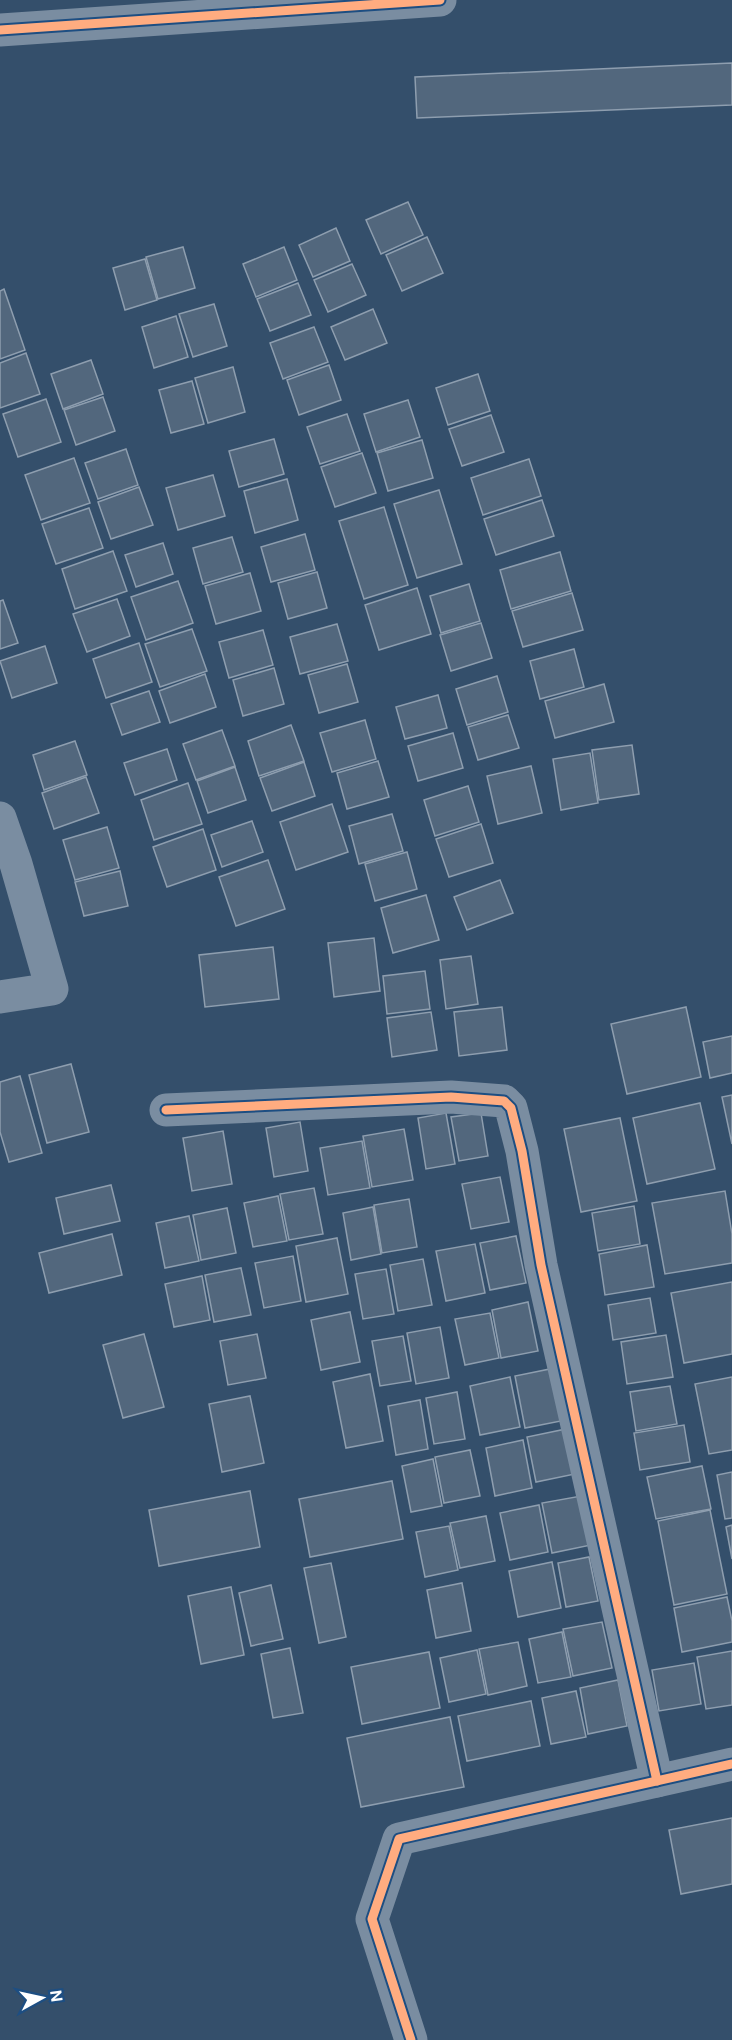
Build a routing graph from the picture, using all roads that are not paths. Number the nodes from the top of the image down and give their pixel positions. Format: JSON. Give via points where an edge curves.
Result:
{"nodes":[{"id":1,"x":440,"y":0,"type":"edge"},
{"id":2,"x":0,"y":30,"type":"edge"},
{"id":3,"x":0,"y":818,"type":"edge"},
{"id":4,"x":0,"y":997,"type":"edge"},
{"id":5,"x":166,"y":1110,"type":"dead end"},
{"id":6,"x":732,"y":1764,"type":"edge"},
{"id":7,"x":657,"y":1781,"type":"junction"},
{"id":8,"x":411,"y":2040,"type":"edge"}],
"edges":[{"from":1,"to":2,"type":"street"},
{"from":3,"to":4,"type":"street","via":[[52,989]]},
{"from":5,"to":7,"type":"street","via":[[451,1097],[504,1101],[511,1108],[541,1265]]},
{"from":6,"to":7,"type":"street"},
{"from":7,"to":8,"type":"street","via":[[399,1839],[372,1919]]}]}
